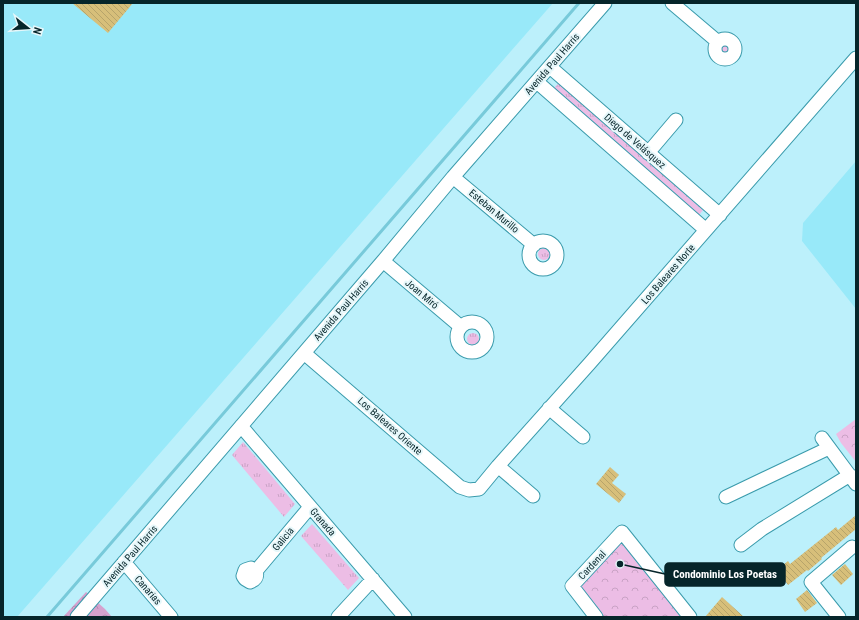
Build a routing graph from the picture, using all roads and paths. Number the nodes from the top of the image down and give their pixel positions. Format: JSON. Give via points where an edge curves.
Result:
{"nodes":[{"id":1,"x":605,"y":3,"type":"edge"},
{"id":2,"x":672,"y":3,"type":"edge"},
{"id":3,"x":718,"y":42,"type":"dead end"},
{"id":4,"x":856,"y":58,"type":"edge"},
{"id":5,"x":550,"y":67,"type":"junction"},
{"id":6,"x":537,"y":82,"type":"junction"},
{"id":7,"x":676,"y":120,"type":"dead end"},
{"id":8,"x":648,"y":153,"type":"junction"},
{"id":9,"x":453,"y":177,"type":"junction"},
{"id":10,"x":720,"y":215,"type":"junction"},
{"id":11,"x":706,"y":230,"type":"junction"},
{"id":12,"x":534,"y":245,"type":"dead end"},
{"id":13,"x":383,"y":261,"type":"junction"},
{"id":14,"x":461,"y":327,"type":"dead end"},
{"id":15,"x":304,"y":353,"type":"junction"},
{"id":16,"x":549,"y":408,"type":"junction"},
{"id":17,"x":241,"y":426,"type":"junction"},
{"id":18,"x":583,"y":437,"type":"dead end"},
{"id":19,"x":498,"y":466,"type":"junction"},
{"id":20,"x":853,"y":480,"type":"edge"},
{"id":21,"x":479,"y":488,"type":"joint"},
{"id":22,"x":533,"y":496,"type":"dead end"},
{"id":23,"x":726,"y":497,"type":"dead end"},
{"id":24,"x":310,"y":507,"type":"junction"},
{"id":25,"x":741,"y":545,"type":"dead end"},
{"id":26,"x":852,"y":547,"type":"dead end"},
{"id":27,"x":124,"y":562,"type":"junction"},
{"id":28,"x":256,"y":571,"type":"dead end"},
{"id":29,"x":373,"y":579,"type":"junction"},
{"id":30,"x":77,"y":617,"type":"edge"},
{"id":31,"x":171,"y":617,"type":"edge"},
{"id":32,"x":338,"y":617,"type":"edge"},
{"id":33,"x":405,"y":617,"type":"edge"},
{"id":34,"x":596,"y":617,"type":"edge"},
{"id":35,"x":690,"y":617,"type":"edge"},
{"id":36,"x":839,"y":617,"type":"edge"}],
"edges":[{"from":1,"to":5,"type":"street","name":"Avenida Paul Harris"},
{"from":2,"to":3,"type":"street"},
{"from":4,"to":10,"type":"street","name":"Los Baleares Norte"},
{"from":5,"to":6,"type":"street","name":"Avenida Paul Harris"},
{"from":5,"to":8,"type":"street","name":"Diego de Velásquez"},
{"from":6,"to":9,"type":"street","name":"Avenida Paul Harris"},
{"from":6,"to":11,"type":"street","name":"Diego de Velásquez"},
{"from":7,"to":8,"type":"street"},
{"from":8,"to":10,"type":"street","name":"Diego de Velásquez"},
{"from":9,"to":12,"type":"street","name":"Esteban Murillo"},
{"from":9,"to":13,"type":"street","name":"Avenida Paul Harris"},
{"from":10,"to":11,"type":"street","name":"Los Baleares Norte"},
{"from":11,"to":16,"type":"street","name":"Los Baleares Norte"},
{"from":13,"to":14,"type":"street","name":"Joan Miró"},
{"from":13,"to":15,"type":"street","name":"Avenida Paul Harris"},
{"from":15,"to":17,"type":"street","name":"Avenida Paul Harris"},
{"from":15,"to":21,"type":"street","name":"Los Baleares Oriente","via":[[460,487],[469,490]]},
{"from":16,"to":18,"type":"street"},
{"from":16,"to":19,"type":"street","name":"Los Baleares Norte"},
{"from":17,"to":24,"type":"street","name":"Granada"},
{"from":17,"to":27,"type":"street","name":"Avenida Paul Harris"},
{"from":19,"to":21,"type":"street","name":"Los Baleares Norte"},
{"from":19,"to":22,"type":"street"},
{"from":20,"to":23,"type":"street","via":[[826,443]]},
{"from":20,"to":25,"type":"street","via":[[762,529]]},
{"from":24,"to":28,"type":"street","name":"Galicia"},
{"from":24,"to":29,"type":"street","name":"Granada"},
{"from":26,"to":36,"type":"street","via":[[811,582]]},
{"from":27,"to":30,"type":"street","name":"Avenida Paul Harris"},
{"from":27,"to":31,"type":"street","name":"Canarias"},
{"from":29,"to":32,"type":"street"},
{"from":29,"to":33,"type":"street","name":"Granada"},
{"from":34,"to":35,"type":"street","name":"Cardenal","via":[[572,586],[622,532]]}]}
